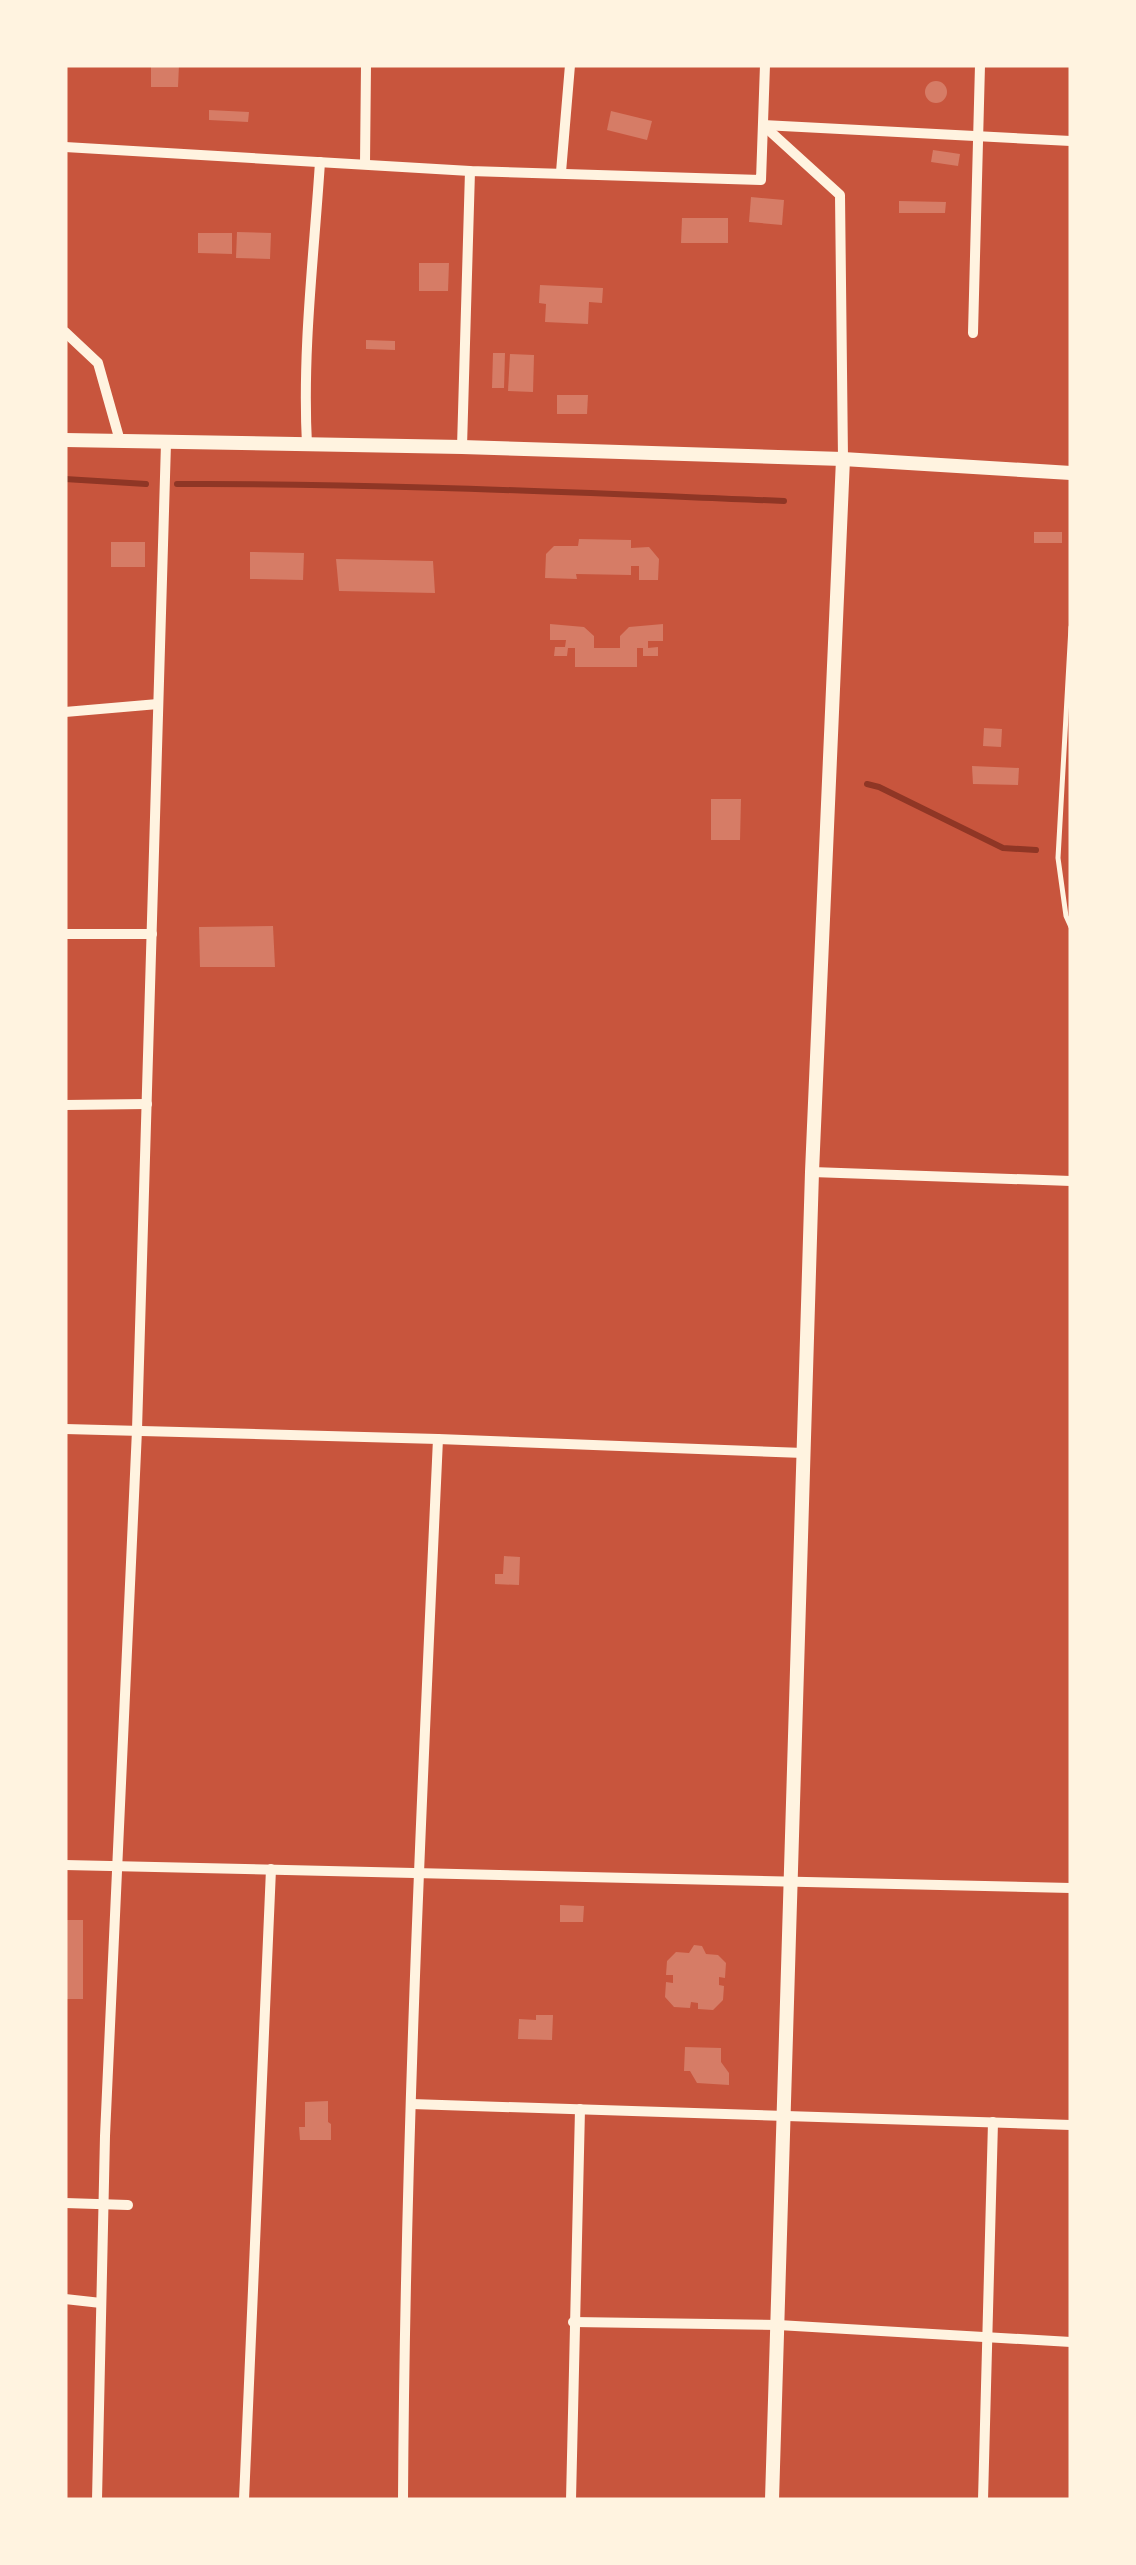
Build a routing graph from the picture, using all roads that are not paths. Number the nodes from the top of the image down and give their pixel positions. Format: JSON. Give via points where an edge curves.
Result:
{"nodes":[{"id":1,"x":366,"y":65,"type":"edge"},
{"id":2,"x":570,"y":65,"type":"edge"},
{"id":3,"x":765,"y":65,"type":"edge"},
{"id":4,"x":980,"y":65,"type":"edge"},
{"id":5,"x":764,"y":125,"type":"junction"},
{"id":6,"x":976,"y":137,"type":"junction"},
{"id":7,"x":1071,"y":142,"type":"edge"},
{"id":8,"x":65,"y":147,"type":"edge"},
{"id":9,"x":320,"y":162,"type":"junction"},
{"id":10,"x":364,"y":163,"type":"junction"},
{"id":11,"x":470,"y":171,"type":"junction"},
{"id":12,"x":561,"y":172,"type":"junction"},
{"id":13,"x":65,"y":332,"type":"edge"},
{"id":14,"x":972,"y":333,"type":"dead end"},
{"id":15,"x":65,"y":440,"type":"edge"},
{"id":16,"x":120,"y":442,"type":"junction"},
{"id":17,"x":166,"y":443,"type":"junction"},
{"id":18,"x":307,"y":445,"type":"junction"},
{"id":19,"x":462,"y":447,"type":"junction"},
{"id":20,"x":843,"y":459,"type":"junction"},
{"id":21,"x":1071,"y":472,"type":"edge"},
{"id":22,"x":1071,"y":627,"type":"edge"},
{"id":23,"x":158,"y":704,"type":"junction"},
{"id":24,"x":65,"y":712,"type":"edge"},
{"id":25,"x":1071,"y":927,"type":"edge"},
{"id":26,"x":65,"y":934,"type":"edge"},
{"id":27,"x":152,"y":934,"type":"junction"},
{"id":28,"x":147,"y":1104,"type":"junction"},
{"id":29,"x":65,"y":1105,"type":"edge"},
{"id":30,"x":812,"y":1172,"type":"junction"},
{"id":31,"x":1071,"y":1181,"type":"edge"},
{"id":32,"x":65,"y":1429,"type":"edge"},
{"id":33,"x":138,"y":1430,"type":"junction"},
{"id":34,"x":438,"y":1439,"type":"junction"},
{"id":35,"x":804,"y":1452,"type":"junction"},
{"id":36,"x":65,"y":1866,"type":"edge"},
{"id":37,"x":118,"y":1866,"type":"junction"},
{"id":38,"x":271,"y":1870,"type":"junction"},
{"id":39,"x":418,"y":1873,"type":"junction"},
{"id":40,"x":791,"y":1881,"type":"junction"},
{"id":41,"x":1071,"y":1888,"type":"edge"},
{"id":42,"x":411,"y":2104,"type":"junction"},
{"id":43,"x":580,"y":2109,"type":"junction"},
{"id":44,"x":784,"y":2116,"type":"junction"},
{"id":45,"x":993,"y":2122,"type":"junction"},
{"id":46,"x":1071,"y":2124,"type":"edge"},
{"id":47,"x":65,"y":2203,"type":"edge"},
{"id":48,"x":104,"y":2204,"type":"junction"},
{"id":49,"x":128,"y":2205,"type":"dead end"},
{"id":50,"x":65,"y":2298,"type":"edge"},
{"id":51,"x":102,"y":2303,"type":"junction"},
{"id":52,"x":574,"y":2322,"type":"junction"},
{"id":53,"x":778,"y":2325,"type":"junction"},
{"id":54,"x":989,"y":2337,"type":"junction"},
{"id":55,"x":1071,"y":2342,"type":"edge"},
{"id":56,"x":97,"y":2500,"type":"edge"},
{"id":57,"x":244,"y":2500,"type":"edge"},
{"id":58,"x":404,"y":2500,"type":"edge"},
{"id":59,"x":570,"y":2500,"type":"edge"},
{"id":60,"x":772,"y":2500,"type":"edge"},
{"id":61,"x":983,"y":2500,"type":"edge"}],
"edges":[{"from":1,"to":10,"type":"street"},
{"from":2,"to":12,"type":"street"},
{"from":3,"to":5,"type":"street"},
{"from":4,"to":6,"type":"street"},
{"from":5,"to":6,"type":"street"},
{"from":5,"to":12,"type":"street","via":[[761,180]]},
{"from":5,"to":20,"type":"street","via":[[840,196]]},
{"from":6,"to":7,"type":"street"},
{"from":6,"to":14,"type":"street"},
{"from":8,"to":9,"type":"street"},
{"from":9,"to":10,"type":"street"},
{"from":9,"to":18,"type":"street","via":[[304,394]]},
{"from":10,"to":11,"type":"street"},
{"from":11,"to":12,"type":"street"},
{"from":11,"to":19,"type":"street"},
{"from":13,"to":16,"type":"street","via":[[98,363]]},
{"from":15,"to":16,"type":"street"},
{"from":16,"to":17,"type":"street"},
{"from":17,"to":18,"type":"street"},
{"from":17,"to":23,"type":"street"},
{"from":18,"to":19,"type":"street"},
{"from":19,"to":20,"type":"street"},
{"from":20,"to":21,"type":"street"},
{"from":20,"to":30,"type":"street"},
{"from":22,"to":25,"type":"lane","via":[[1058,858]]},
{"from":23,"to":24,"type":"street"},
{"from":23,"to":27,"type":"street"},
{"from":26,"to":27,"type":"street"},
{"from":27,"to":28,"type":"street"},
{"from":28,"to":29,"type":"street"},
{"from":28,"to":33,"type":"street"},
{"from":30,"to":31,"type":"street"},
{"from":30,"to":35,"type":"street"},
{"from":32,"to":33,"type":"street"},
{"from":33,"to":34,"type":"street"},
{"from":33,"to":37,"type":"street"},
{"from":34,"to":35,"type":"street"},
{"from":34,"to":39,"type":"street"},
{"from":35,"to":40,"type":"street"},
{"from":36,"to":37,"type":"street"},
{"from":37,"to":38,"type":"street"},
{"from":37,"to":48,"type":"street"},
{"from":38,"to":39,"type":"street"},
{"from":38,"to":57,"type":"street"},
{"from":39,"to":40,"type":"street"},
{"from":39,"to":42,"type":"street"},
{"from":40,"to":41,"type":"street"},
{"from":40,"to":44,"type":"street"},
{"from":42,"to":43,"type":"street"},
{"from":42,"to":58,"type":"street"},
{"from":43,"to":44,"type":"street"},
{"from":43,"to":52,"type":"street"},
{"from":44,"to":45,"type":"street"},
{"from":44,"to":53,"type":"street"},
{"from":45,"to":46,"type":"street"},
{"from":45,"to":54,"type":"street"},
{"from":47,"to":48,"type":"street"},
{"from":48,"to":49,"type":"street"},
{"from":48,"to":51,"type":"street"},
{"from":50,"to":51,"type":"street"},
{"from":51,"to":56,"type":"street"},
{"from":52,"to":53,"type":"street"},
{"from":52,"to":59,"type":"street"},
{"from":53,"to":54,"type":"street"},
{"from":53,"to":60,"type":"street"},
{"from":54,"to":55,"type":"street"},
{"from":54,"to":61,"type":"street"}]}
